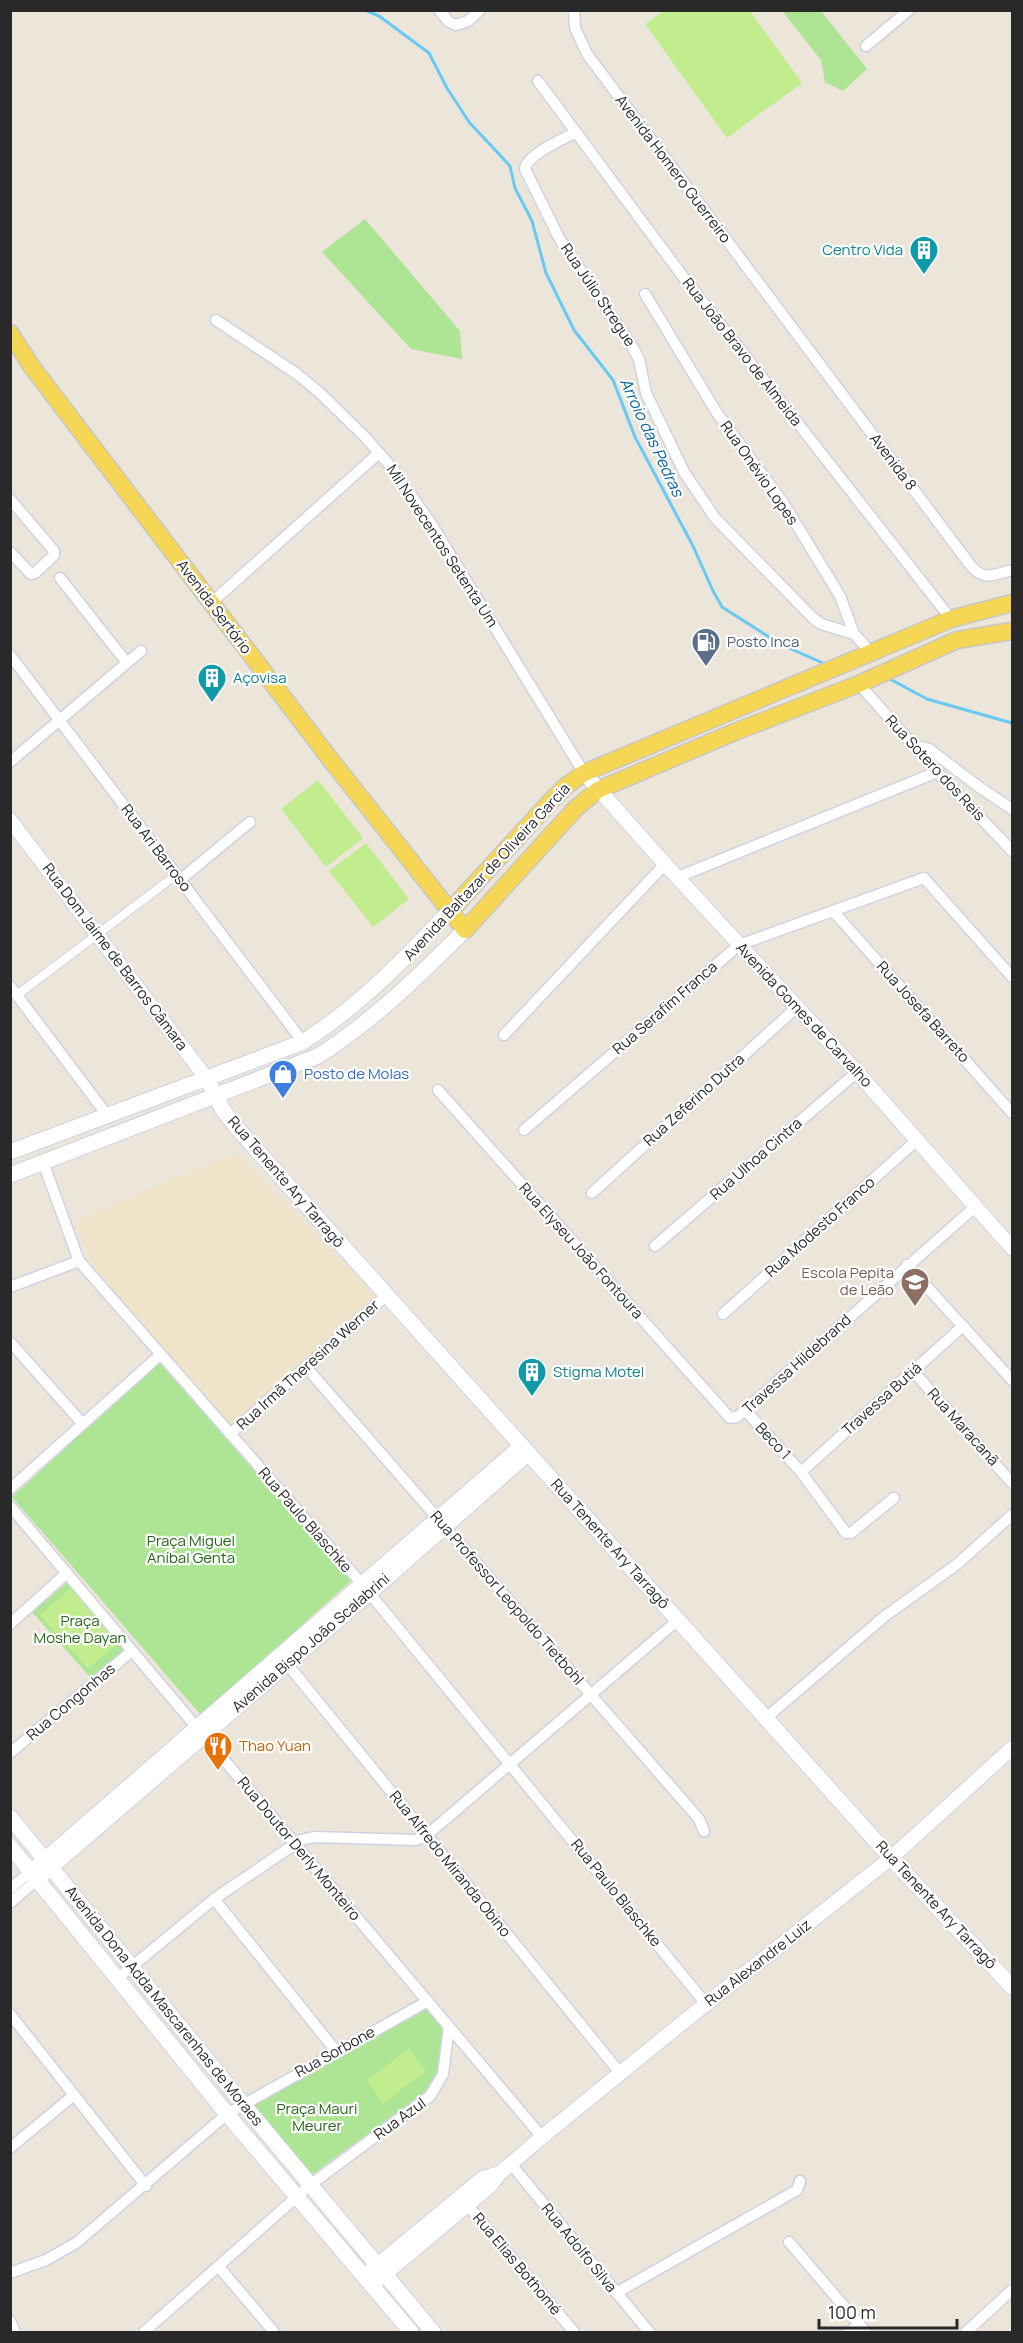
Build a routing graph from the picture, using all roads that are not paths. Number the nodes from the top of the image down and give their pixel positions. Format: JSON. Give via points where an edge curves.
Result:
{"nodes":[{"id":1,"x":439,"y":10,"type":"edge"},
{"id":2,"x":480,"y":10,"type":"edge"},
{"id":3,"x":574,"y":10,"type":"edge"},
{"id":4,"x":909,"y":10,"type":"edge"},
{"id":5,"x":866,"y":46,"type":"dead end"},
{"id":6,"x":538,"y":81,"type":"dead end"},
{"id":7,"x":576,"y":132,"type":"junction"},
{"id":8,"x":645,"y":294,"type":"dead end"},
{"id":9,"x":216,"y":320,"type":"dead end"},
{"id":10,"x":787,"y":322,"type":"joint"},
{"id":11,"x":10,"y":333,"type":"edge"},
{"id":12,"x":10,"y":345,"type":"edge"},
{"id":13,"x":32,"y":367,"type":"junction"},
{"id":14,"x":379,"y":453,"type":"junction"},
{"id":15,"x":10,"y":499,"type":"edge"},
{"id":16,"x":10,"y":552,"type":"edge"},
{"id":17,"x":1012,"y":570,"type":"edge"},
{"id":18,"x":60,"y":578,"type":"dead end"},
{"id":19,"x":1011,"y":602,"type":"edge"},
{"id":20,"x":211,"y":603,"type":"junction"},
{"id":21,"x":951,"y":619,"type":"junction"},
{"id":22,"x":1012,"y":631,"type":"edge"},
{"id":23,"x":854,"y":634,"type":"junction"},
{"id":24,"x":141,"y":651,"type":"dead end"},
{"id":25,"x":871,"y":652,"type":"junction"},
{"id":26,"x":10,"y":655,"type":"edge"},
{"id":27,"x":127,"y":663,"type":"junction"},
{"id":28,"x":862,"y":682,"type":"junction"},
{"id":29,"x":59,"y":721,"type":"junction"},
{"id":30,"x":914,"y":746,"type":"junction"},
{"id":31,"x":10,"y":762,"type":"edge"},
{"id":32,"x":937,"y":772,"type":"junction"},
{"id":33,"x":584,"y":773,"type":"junction"},
{"id":34,"x":598,"y":790,"type":"junction"},
{"id":35,"x":1012,"y":809,"type":"edge"},
{"id":36,"x":10,"y":820,"type":"edge"},
{"id":37,"x":250,"y":822,"type":"dead end"},
{"id":38,"x":1012,"y":851,"type":"edge"},
{"id":39,"x":665,"y":864,"type":"junction"},
{"id":40,"x":178,"y":877,"type":"junction"},
{"id":41,"x":678,"y":878,"type":"junction"},
{"id":42,"x":833,"y":911,"type":"junction"},
{"id":43,"x":449,"y":912,"type":"junction"},
{"id":44,"x":465,"y":930,"type":"junction"},
{"id":45,"x":98,"y":934,"type":"junction"},
{"id":46,"x":739,"y":945,"type":"junction"},
{"id":47,"x":1012,"y":978,"type":"edge"},
{"id":48,"x":14,"y":990,"type":"edge"},
{"id":49,"x":797,"y":1007,"type":"junction"},
{"id":50,"x":504,"y":1035,"type":"dead end"},
{"id":51,"x":303,"y":1041,"type":"junction"},
{"id":52,"x":857,"y":1072,"type":"junction"},
{"id":53,"x":207,"y":1079,"type":"junction"},
{"id":54,"x":438,"y":1090,"type":"dead end"},
{"id":55,"x":215,"y":1096,"type":"junction"},
{"id":56,"x":1012,"y":1113,"type":"edge"},
{"id":57,"x":107,"y":1114,"type":"junction"},
{"id":58,"x":524,"y":1130,"type":"dead end"},
{"id":59,"x":917,"y":1140,"type":"junction"},
{"id":60,"x":12,"y":1149,"type":"edge"},
{"id":61,"x":36,"y":1165,"type":"junction"},
{"id":62,"x":10,"y":1175,"type":"edge"},
{"id":63,"x":592,"y":1193,"type":"dead end"},
{"id":64,"x":976,"y":1206,"type":"junction"},
{"id":65,"x":997,"y":1230,"type":"junction"},
{"id":66,"x":1012,"y":1236,"type":"edge"},
{"id":67,"x":655,"y":1246,"type":"dead end"},
{"id":68,"x":1012,"y":1248,"type":"edge"},
{"id":69,"x":79,"y":1261,"type":"junction"},
{"id":70,"x":907,"y":1265,"type":"junction"},
{"id":71,"x":10,"y":1287,"type":"edge"},
{"id":72,"x":387,"y":1295,"type":"junction"},
{"id":73,"x":723,"y":1314,"type":"dead end"},
{"id":74,"x":963,"y":1326,"type":"junction"},
{"id":75,"x":10,"y":1342,"type":"edge"},
{"id":76,"x":160,"y":1354,"type":"junction"},
{"id":77,"x":306,"y":1367,"type":"junction"},
{"id":78,"x":913,"y":1371,"type":"junction"},
{"id":79,"x":1012,"y":1380,"type":"edge"},
{"id":80,"x":745,"y":1410,"type":"junction"},
{"id":81,"x":724,"y":1412,"type":"joint"},
{"id":82,"x":83,"y":1424,"type":"junction"},
{"id":83,"x":230,"y":1434,"type":"junction"},
{"id":84,"x":525,"y":1449,"type":"junction"},
{"id":85,"x":801,"y":1472,"type":"junction"},
{"id":86,"x":1012,"y":1483,"type":"edge"},
{"id":87,"x":10,"y":1489,"type":"edge"},
{"id":88,"x":894,"y":1498,"type":"dead end"},
{"id":89,"x":10,"y":1506,"type":"edge"},
{"id":90,"x":1012,"y":1515,"type":"edge"},
{"id":91,"x":441,"y":1522,"type":"junction"},
{"id":92,"x":67,"y":1574,"type":"junction"},
{"id":93,"x":366,"y":1589,"type":"junction"},
{"id":94,"x":678,"y":1620,"type":"junction"},
{"id":95,"x":10,"y":1624,"type":"edge"},
{"id":96,"x":132,"y":1650,"type":"junction"},
{"id":97,"x":284,"y":1660,"type":"junction"},
{"id":98,"x":590,"y":1694,"type":"junction"},
{"id":99,"x":766,"y":1718,"type":"junction"},
{"id":100,"x":201,"y":1732,"type":"junction"},
{"id":101,"x":1012,"y":1749,"type":"edge"},
{"id":102,"x":10,"y":1753,"type":"edge"},
{"id":103,"x":509,"y":1763,"type":"junction"},
{"id":104,"x":10,"y":1817,"type":"edge"},
{"id":105,"x":704,"y":1831,"type":"dead end"},
{"id":106,"x":426,"y":1835,"type":"junction"},
{"id":107,"x":295,"y":1844,"type":"junction"},
{"id":108,"x":10,"y":1846,"type":"edge"},
{"id":109,"x":891,"y":1858,"type":"junction"},
{"id":110,"x":48,"y":1864,"type":"junction"},
{"id":111,"x":34,"y":1875,"type":"junction"},
{"id":112,"x":10,"y":1889,"type":"edge"},
{"id":113,"x":214,"y":1899,"type":"junction"},
{"id":114,"x":10,"y":1903,"type":"edge"},
{"id":115,"x":132,"y":1966,"type":"junction"},
{"id":116,"x":118,"y":1978,"type":"junction"},
{"id":117,"x":1012,"y":1987,"type":"edge"},
{"id":118,"x":428,"y":2001,"type":"junction"},
{"id":119,"x":706,"y":2004,"type":"junction"},
{"id":120,"x":10,"y":2014,"type":"edge"},
{"id":121,"x":449,"y":2027,"type":"junction"},
{"id":122,"x":336,"y":2051,"type":"junction"},
{"id":123,"x":621,"y":2074,"type":"junction"},
{"id":124,"x":74,"y":2095,"type":"junction"},
{"id":125,"x":243,"y":2104,"type":"junction"},
{"id":126,"x":227,"y":2114,"type":"junction"},
{"id":127,"x":542,"y":2137,"type":"junction"},
{"id":128,"x":10,"y":2148,"type":"edge"},
{"id":129,"x":506,"y":2168,"type":"junction"},
{"id":130,"x":800,"y":2181,"type":"dead end"},
{"id":131,"x":310,"y":2185,"type":"junction"},
{"id":132,"x":146,"y":2186,"type":"junction"},
{"id":133,"x":297,"y":2196,"type":"junction"},
{"id":134,"x":464,"y":2200,"type":"junction"},
{"id":135,"x":789,"y":2241,"type":"dead end"},
{"id":136,"x":219,"y":2267,"type":"junction"},
{"id":137,"x":381,"y":2271,"type":"junction"},
{"id":138,"x":10,"y":2273,"type":"edge"},
{"id":139,"x":367,"y":2282,"type":"junction"},
{"id":140,"x":1012,"y":2290,"type":"edge"},
{"id":141,"x":616,"y":2293,"type":"junction"},
{"id":142,"x":10,"y":2321,"type":"edge"},
{"id":143,"x":863,"y":2329,"type":"edge"},
{"id":144,"x":15,"y":2332,"type":"edge"},
{"id":145,"x":144,"y":2332,"type":"edge"},
{"id":146,"x":274,"y":2332,"type":"edge"},
{"id":147,"x":411,"y":2332,"type":"edge"},
{"id":148,"x":433,"y":2332,"type":"edge"},
{"id":149,"x":574,"y":2332,"type":"edge"},
{"id":150,"x":649,"y":2332,"type":"edge"},
{"id":151,"x":848,"y":2332,"type":"edge"},
{"id":152,"x":966,"y":2332,"type":"edge"}],
"edges":[{"from":1,"to":2,"type":"street","via":[[456,25]]},
{"from":3,"to":10,"type":"street","name":"Avenida Homero Guerreiro","via":[[575,28],[587,54]]},
{"from":4,"to":5,"type":"street"},
{"from":6,"to":7,"type":"street","name":"Rua João Bravo de Almeida"},
{"from":7,"to":21,"type":"street","name":"Rua João Bravo de Almeida"},
{"from":7,"to":23,"type":"street","name":"Rua Júlio Stregue","via":[[531,158],[525,164],[527,174],[559,238],[639,359],[646,393],[679,462],[715,518],[813,618]]},
{"from":8,"to":23,"type":"street","name":"Rua Onévio Lopes","via":[[717,413],[797,525],[840,596]]},
{"from":9,"to":14,"type":"street","name":"Mil Novecentos Setenta Um","via":[[297,374]]},
{"from":10,"to":17,"type":"street","name":"Avenida 8","via":[[976,572],[986,577]]},
{"from":11,"to":13,"type":"main road","name":"Avenida Sertório"},
{"from":12,"to":13,"type":"main road","name":"Avenida Sertório"},
{"from":13,"to":20,"type":"main road","name":"Avenida Sertório"},
{"from":14,"to":20,"type":"street"},
{"from":14,"to":33,"type":"street","name":"Mil Novecentos Setenta Um","via":[[432,525]]},
{"from":15,"to":16,"type":"street","via":[[54,555],[31,574]]},
{"from":18,"to":27,"type":"street"},
{"from":19,"to":21,"type":"main road","name":"Avenida Baltazar de Oliveira Garcia"},
{"from":20,"to":43,"type":"main road","name":"Avenida Sertório"},
{"from":21,"to":25,"type":"main road","name":"Avenida Baltazar de Oliveira Garcia"},
{"from":22,"to":28,"type":"main road","name":"Avenida Baltazar de Oliveira Garcia","via":[[957,640]]},
{"from":23,"to":25,"type":"street","name":"Rua Onévio Lopes"},
{"from":24,"to":27,"type":"street"},
{"from":25,"to":33,"type":"main road","name":"Avenida Baltazar de Oliveira Garcia"},
{"from":26,"to":29,"type":"street","name":"Rua Ari Barroso"},
{"from":27,"to":29,"type":"street"},
{"from":28,"to":30,"type":"street","name":"Rua Sotero dos Reis"},
{"from":28,"to":34,"type":"main road","name":"Avenida Baltazar de Oliveira Garcia"},
{"from":29,"to":31,"type":"street"},
{"from":29,"to":40,"type":"street","name":"Rua Ari Barroso"},
{"from":30,"to":32,"type":"street","name":"Rua Sotero dos Reis"},
{"from":30,"to":35,"type":"street","via":[[929,749]]},
{"from":32,"to":38,"type":"street","name":"Rua Sotero dos Reis"},
{"from":32,"to":41,"type":"street"},
{"from":33,"to":34,"type":"street","name":"Avenida Gomes de Carvalho"},
{"from":33,"to":43,"type":"main road","name":"Avenida Baltazar de Oliveira Garcia","via":[[549,803]]},
{"from":34,"to":39,"type":"street","name":"Avenida Gomes de Carvalho"},
{"from":34,"to":44,"type":"main road","name":"Avenida Baltazar de Oliveira Garcia","via":[[576,808]]},
{"from":36,"to":45,"type":"street","name":"Rua Dom Jaime de Barros Câmara"},
{"from":37,"to":40,"type":"street"},
{"from":39,"to":41,"type":"street","name":"Avenida Gomes de Carvalho"},
{"from":39,"to":50,"type":"street"},
{"from":40,"to":45,"type":"street"},
{"from":40,"to":51,"type":"street","name":"Rua Ari Barroso"},
{"from":41,"to":46,"type":"street","name":"Avenida Gomes de Carvalho"},
{"from":42,"to":46,"type":"street","name":"Rua Serafim Franca"},
{"from":42,"to":47,"type":"street","name":"Rua Serafim Franca","via":[[924,878]]},
{"from":42,"to":56,"type":"street","name":"Rua Josefa Barreto"},
{"from":43,"to":44,"type":"main road","name":"Avenida Sertório"},
{"from":43,"to":51,"type":"main road","name":"Avenida Baltazar de Oliveira Garcia","via":[[382,981]]},
{"from":44,"to":55,"type":"main road","name":"Avenida Baltazar de Oliveira Garcia","via":[[412,983],[348,1037],[318,1056]]},
{"from":45,"to":48,"type":"street"},
{"from":45,"to":53,"type":"street","name":"Rua Dom Jaime de Barros Câmara"},
{"from":46,"to":49,"type":"street","name":"Avenida Gomes de Carvalho"},
{"from":46,"to":58,"type":"street","name":"Rua Serafim Franca"},
{"from":48,"to":57,"type":"street"},
{"from":49,"to":52,"type":"street","name":"Avenida Gomes de Carvalho"},
{"from":49,"to":63,"type":"street","name":"Rua Zeferino Dutra"},
{"from":51,"to":53,"type":"main road","name":"Avenida Baltazar de Oliveira Garcia"},
{"from":52,"to":59,"type":"street","name":"Avenida Gomes de Carvalho"},
{"from":52,"to":67,"type":"street","name":"Rua Ulhoa Cintra"},
{"from":53,"to":55,"type":"main road","name":"Rua Dom Jaime de Barros Câmara"},
{"from":53,"to":57,"type":"main road","name":"Avenida Baltazar de Oliveira Garcia"},
{"from":54,"to":81,"type":"street","name":"Rua Elyseu João Fontoura"},
{"from":55,"to":61,"type":"main road","name":"Avenida Baltazar de Oliveira Garcia"},
{"from":55,"to":72,"type":"main road","name":"Rua Tenente Ary Tarragô","via":[[237,1128]]},
{"from":57,"to":60,"type":"main road","name":"Avenida Baltazar de Oliveira Garcia"},
{"from":59,"to":64,"type":"street","name":"Avenida Gomes de Carvalho"},
{"from":59,"to":73,"type":"street","name":"Rua Modesto Franco"},
{"from":60,"to":61,"type":"street"},
{"from":61,"to":62,"type":"main road","name":"Avenida Baltazar de Oliveira Garcia"},
{"from":61,"to":69,"type":"street","name":"Rua Paulo Blaschke"},
{"from":64,"to":65,"type":"street","name":"Avenida Gomes de Carvalho"},
{"from":64,"to":70,"type":"street","name":"Travessa Hildebrand"},
{"from":65,"to":66,"type":"street","name":"Avenida Gomes de Carvalho"},
{"from":65,"to":68,"type":"street"},
{"from":69,"to":71,"type":"street"},
{"from":69,"to":76,"type":"street","name":"Rua Paulo Blaschke"},
{"from":70,"to":74,"type":"street"},
{"from":70,"to":80,"type":"street","name":"Travessa Hildebrand"},
{"from":72,"to":77,"type":"street","name":"Rua Irmã Theresina Werner"},
{"from":72,"to":84,"type":"main road","name":"Rua Tenente Ary Tarragô"},
{"from":74,"to":78,"type":"street","name":"Travessa Butiá"},
{"from":74,"to":79,"type":"street"},
{"from":75,"to":82,"type":"street"},
{"from":76,"to":82,"type":"street"},
{"from":76,"to":83,"type":"street","name":"Rua Paulo Blaschke"},
{"from":77,"to":83,"type":"street","name":"Rua Irmã Theresina Werner"},
{"from":77,"to":91,"type":"street","name":"Rua Professor Leopoldo Tietbohl"},
{"from":78,"to":85,"type":"street","name":"Travessa Butiá"},
{"from":78,"to":86,"type":"street","name":"Rua Maracanã"},
{"from":80,"to":81,"type":"street","name":"Travessa Hildebrand","via":[[733,1418]]},
{"from":80,"to":85,"type":"street","name":"Beco 1"},
{"from":82,"to":87,"type":"street"},
{"from":83,"to":93,"type":"street","name":"Rua Paulo Blaschke"},
{"from":84,"to":91,"type":"street","name":"Avenida Bispo João Scalabrini"},
{"from":84,"to":94,"type":"main road","name":"Rua Tenente Ary Tarragô"},
{"from":85,"to":88,"type":"street","name":"Beco 1","via":[[848,1533]]},
{"from":89,"to":92,"type":"street","name":"Rua Doutor Derly Monteiro"},
{"from":90,"to":99,"type":"street"},
{"from":91,"to":93,"type":"street","name":"Avenida Bispo João Scalabrini"},
{"from":91,"to":98,"type":"street","name":"Rua Professor Leopoldo Tietbohl"},
{"from":92,"to":95,"type":"street"},
{"from":92,"to":96,"type":"street","name":"Rua Doutor Derly Monteiro"},
{"from":93,"to":97,"type":"street","name":"Avenida Bispo João Scalabrini"},
{"from":93,"to":103,"type":"street","name":"Rua Paulo Blaschke"},
{"from":94,"to":98,"type":"street"},
{"from":94,"to":99,"type":"main road","name":"Rua Tenente Ary Tarragô"},
{"from":96,"to":100,"type":"street","name":"Rua Doutor Derly Monteiro"},
{"from":96,"to":102,"type":"street","name":"Rua Congonhas"},
{"from":97,"to":100,"type":"street","name":"Avenida Bispo João Scalabrini"},
{"from":97,"to":106,"type":"street","name":"Rua Alfredo Miranda Obino"},
{"from":98,"to":103,"type":"street"},
{"from":98,"to":105,"type":"street","name":"Rua Professor Leopoldo Tietbohl","via":[[699,1819]]},
{"from":99,"to":109,"type":"main road","name":"Rua Tenente Ary Tarragô"},
{"from":100,"to":107,"type":"street","name":"Rua Doutor Derly Monteiro"},
{"from":100,"to":110,"type":"street","name":"Avenida Bispo João Scalabrini"},
{"from":101,"to":109,"type":"street","name":"Rua Alexandre Luiz"},
{"from":103,"to":106,"type":"street"},
{"from":103,"to":119,"type":"street","name":"Rua Paulo Blaschke"},
{"from":104,"to":110,"type":"main road","name":"Avenida Dona Adda Mascarenhas de Moraes"},
{"from":106,"to":107,"type":"street","via":[[411,1840],[307,1838]]},
{"from":106,"to":123,"type":"street","name":"Rua Alfredo Miranda Obino"},
{"from":107,"to":113,"type":"street"},
{"from":107,"to":118,"type":"street","name":"Rua Doutor Derly Monteiro"},
{"from":108,"to":111,"type":"main road","name":"Avenida Dona Adda Mascarenhas de Moraes"},
{"from":109,"to":117,"type":"main road","name":"Rua Tenente Ary Tarragô"},
{"from":109,"to":119,"type":"street","name":"Rua Alexandre Luiz"},
{"from":110,"to":111,"type":"street","name":"Avenida Bispo João Scalabrini"},
{"from":110,"to":115,"type":"main road","name":"Avenida Dona Adda Mascarenhas de Moraes"},
{"from":111,"to":112,"type":"street","name":"Avenida Bispo João Scalabrini"},
{"from":111,"to":114,"type":"street","name":"Avenida Bispo João Scalabrini"},
{"from":111,"to":116,"type":"main road","name":"Avenida Dona Adda Mascarenhas de Moraes"},
{"from":113,"to":115,"type":"street"},
{"from":113,"to":122,"type":"street"},
{"from":115,"to":116,"type":"street"},
{"from":115,"to":125,"type":"main road","name":"Avenida Dona Adda Mascarenhas de Moraes"},
{"from":116,"to":126,"type":"main road","name":"Avenida Dona Adda Mascarenhas de Moraes"},
{"from":118,"to":121,"type":"street","name":"Rua Doutor Derly Monteiro"},
{"from":118,"to":122,"type":"street","name":"Rua Sorbone"},
{"from":119,"to":123,"type":"street","name":"Rua Alexandre Luiz"},
{"from":120,"to":124,"type":"street"},
{"from":121,"to":127,"type":"street","name":"Rua Doutor Derly Monteiro"},
{"from":121,"to":131,"type":"street","name":"Rua Azul","via":[[443,2074],[430,2096]]},
{"from":122,"to":125,"type":"street","name":"Rua Sorbone"},
{"from":123,"to":127,"type":"street","name":"Rua Alexandre Luiz"},
{"from":124,"to":128,"type":"street"},
{"from":124,"to":132,"type":"street"},
{"from":125,"to":126,"type":"street","name":"Rua Sorbone"},
{"from":125,"to":131,"type":"main road","name":"Avenida Dona Adda Mascarenhas de Moraes"},
{"from":126,"to":132,"type":"street","name":"Rua Sorbone"},
{"from":126,"to":133,"type":"main road","name":"Avenida Dona Adda Mascarenhas de Moraes"},
{"from":127,"to":129,"type":"street","name":"Rua Alexandre Luiz"},
{"from":129,"to":134,"type":"street","name":"Rua Alexandre Luiz","via":[[490,2186]]},
{"from":129,"to":141,"type":"street","name":"Rua Adolfo Silva"},
{"from":130,"to":141,"type":"street","via":[[797,2190]]},
{"from":131,"to":133,"type":"street","name":"Rua Azul"},
{"from":131,"to":137,"type":"main road","name":"Avenida Dona Adda Mascarenhas de Moraes"},
{"from":132,"to":138,"type":"street","name":"Rua Sorbone","via":[[76,2243],[46,2260]]},
{"from":133,"to":136,"type":"street","name":"Rua Azul"},
{"from":133,"to":139,"type":"main road","name":"Avenida Dona Adda Mascarenhas de Moraes"},
{"from":134,"to":137,"type":"street","name":"Rua Alexandre Luiz"},
{"from":134,"to":149,"type":"street","name":"Rua Elias Bothomé"},
{"from":135,"to":143,"type":"street"},
{"from":136,"to":145,"type":"street","name":"Rua Azul"},
{"from":136,"to":146,"type":"street"},
{"from":137,"to":139,"type":"street","name":"Rua Alexandre Luiz"},
{"from":137,"to":148,"type":"main road","name":"Avenida Dona Adda Mascarenhas de Moraes"},
{"from":139,"to":147,"type":"main road","name":"Avenida Dona Adda Mascarenhas de Moraes"},
{"from":140,"to":152,"type":"street"},
{"from":141,"to":150,"type":"street","name":"Rua Adolfo Silva"},
{"from":142,"to":144,"type":"street"},
{"from":143,"to":151,"type":"street"}]}
